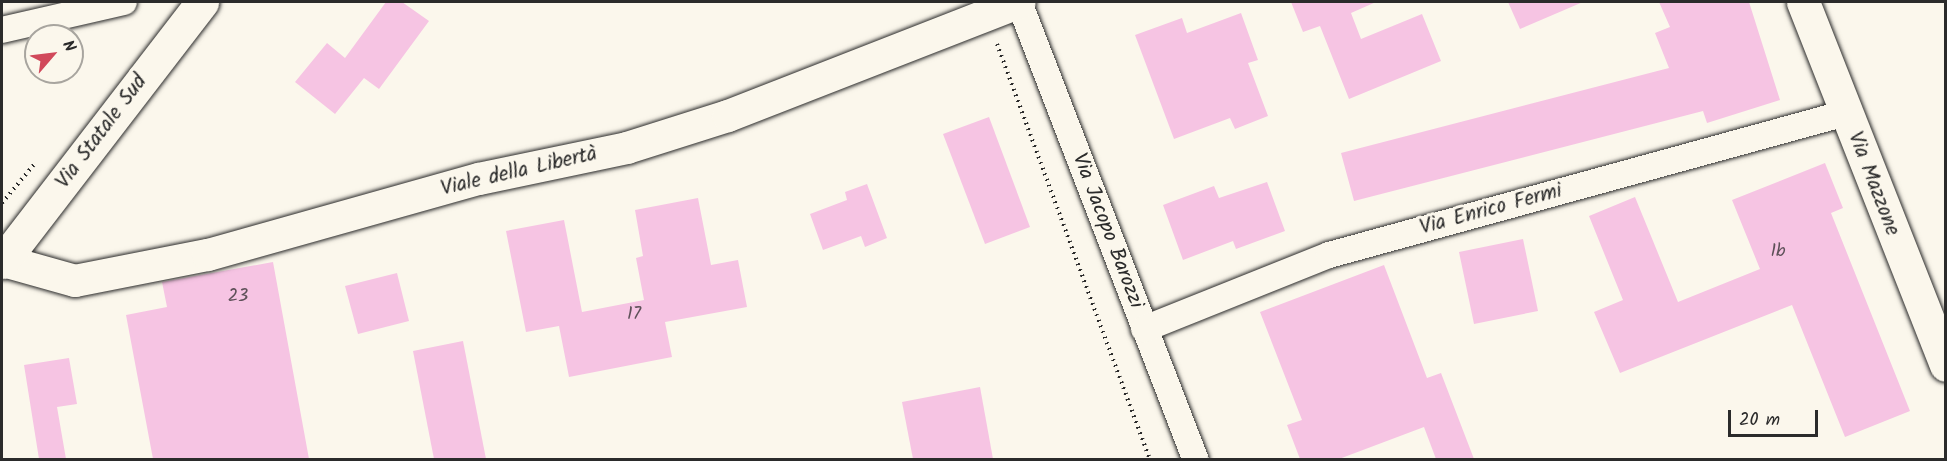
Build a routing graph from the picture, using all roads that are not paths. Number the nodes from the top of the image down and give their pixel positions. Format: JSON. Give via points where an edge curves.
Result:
{"nodes":[{"id":1,"x":124,"y":2,"type":"edge"},
{"id":2,"x":202,"y":2,"type":"edge"},
{"id":3,"x":1020,"y":2,"type":"edge"},
{"id":4,"x":1803,"y":2,"type":"edge"},
{"id":5,"x":981,"y":9,"type":"edge"},
{"id":6,"x":2,"y":30,"type":"edge"},
{"id":7,"x":1846,"y":113,"type":"junction"},
{"id":8,"x":3,"y":262,"type":"edge"},
{"id":9,"x":1144,"y":329,"type":"junction"},
{"id":10,"x":1946,"y":365,"type":"edge"},
{"id":11,"x":1196,"y":459,"type":"edge"}],
"edges":[{"from":1,"to":6,"type":"street"},
{"from":2,"to":8,"type":"main road","name":"Via Statale Sud"},
{"from":3,"to":5,"type":"street","name":"Viale della Libertà"},
{"from":3,"to":9,"type":"street","name":"Via Jacopo Barozzi"},
{"from":4,"to":7,"type":"main road","name":"Via Mazzone"},
{"from":5,"to":8,"type":"street","name":"Viale della Libertà","via":[[728,116],[627,148],[479,179],[208,255],[75,281]]},
{"from":7,"to":9,"type":"street","name":"Via Enrico Fermi","via":[[1329,255]]},
{"from":7,"to":10,"type":"main road","name":"Via Mazzone"},
{"from":9,"to":11,"type":"street","name":"Via Jacopo Barozzi"}]}
